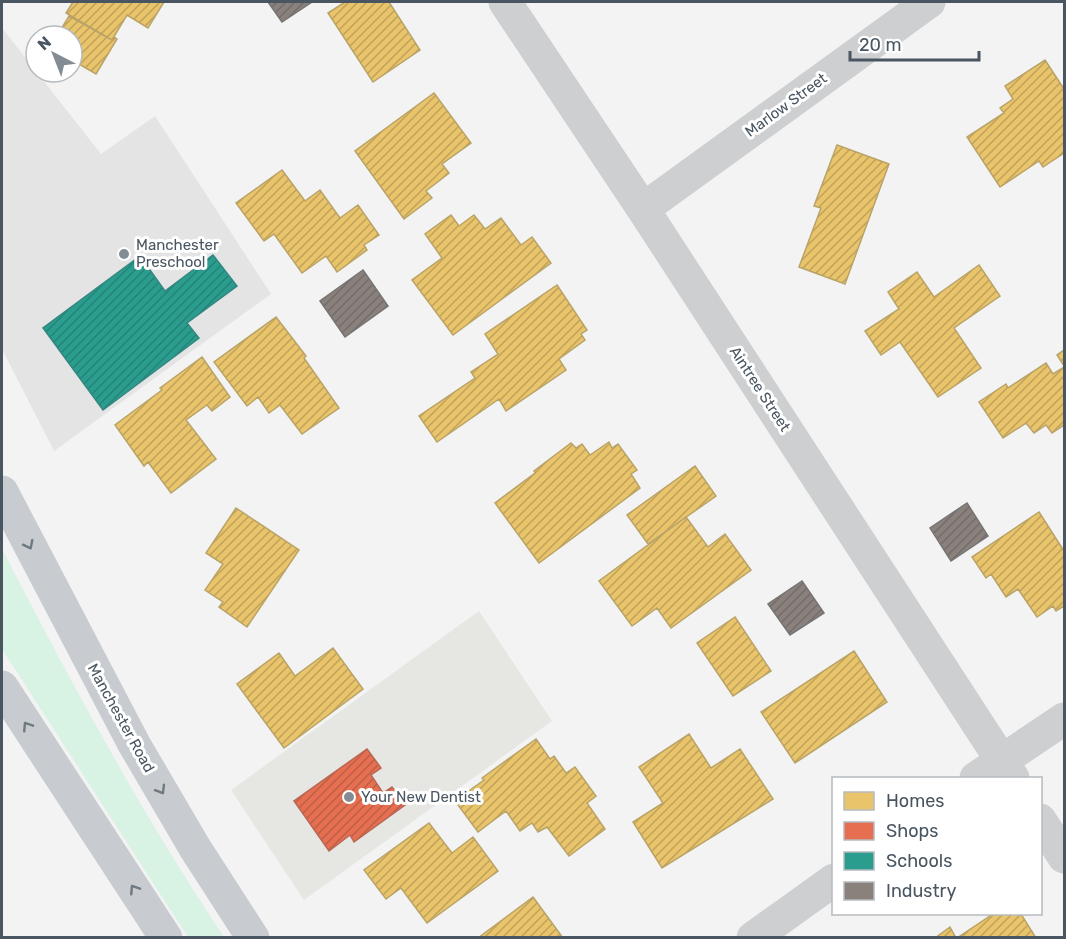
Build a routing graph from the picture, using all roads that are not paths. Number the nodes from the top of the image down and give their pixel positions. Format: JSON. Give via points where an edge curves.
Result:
{"nodes":[{"id":1,"x":505,"y":2,"type":"edge"},
{"id":2,"x":928,"y":2,"type":"edge"},
{"id":3,"x":643,"y":208,"type":"junction"},
{"id":4,"x":2,"y":492,"type":"edge"},
{"id":5,"x":2,"y":687,"type":"edge"},
{"id":6,"x":1065,"y":719,"type":"edge"},
{"id":7,"x":997,"y":773,"type":"edge"},
{"id":8,"x":1042,"y":822,"type":"edge"},
{"id":9,"x":1065,"y":857,"type":"edge"},
{"id":10,"x":832,"y":881,"type":"edge"},
{"id":11,"x":166,"y":938,"type":"edge"},
{"id":12,"x":253,"y":938,"type":"edge"},
{"id":13,"x":753,"y":938,"type":"edge"}],
"edges":[{"from":1,"to":3,"type":"street","name":"Aintree Street"},
{"from":2,"to":3,"type":"street","name":"Marlow Street"},
{"from":3,"to":7,"type":"street","name":"Aintree Street"},
{"from":4,"to":12,"type":"main road","name":"Manchester Road","one_way":true,"via":[[134,744]]},
{"from":11,"to":5,"type":"main road","one_way":true},
{"from":6,"to":7,"type":"street"},
{"from":8,"to":9,"type":"street"},
{"from":10,"to":13,"type":"street"}]}
